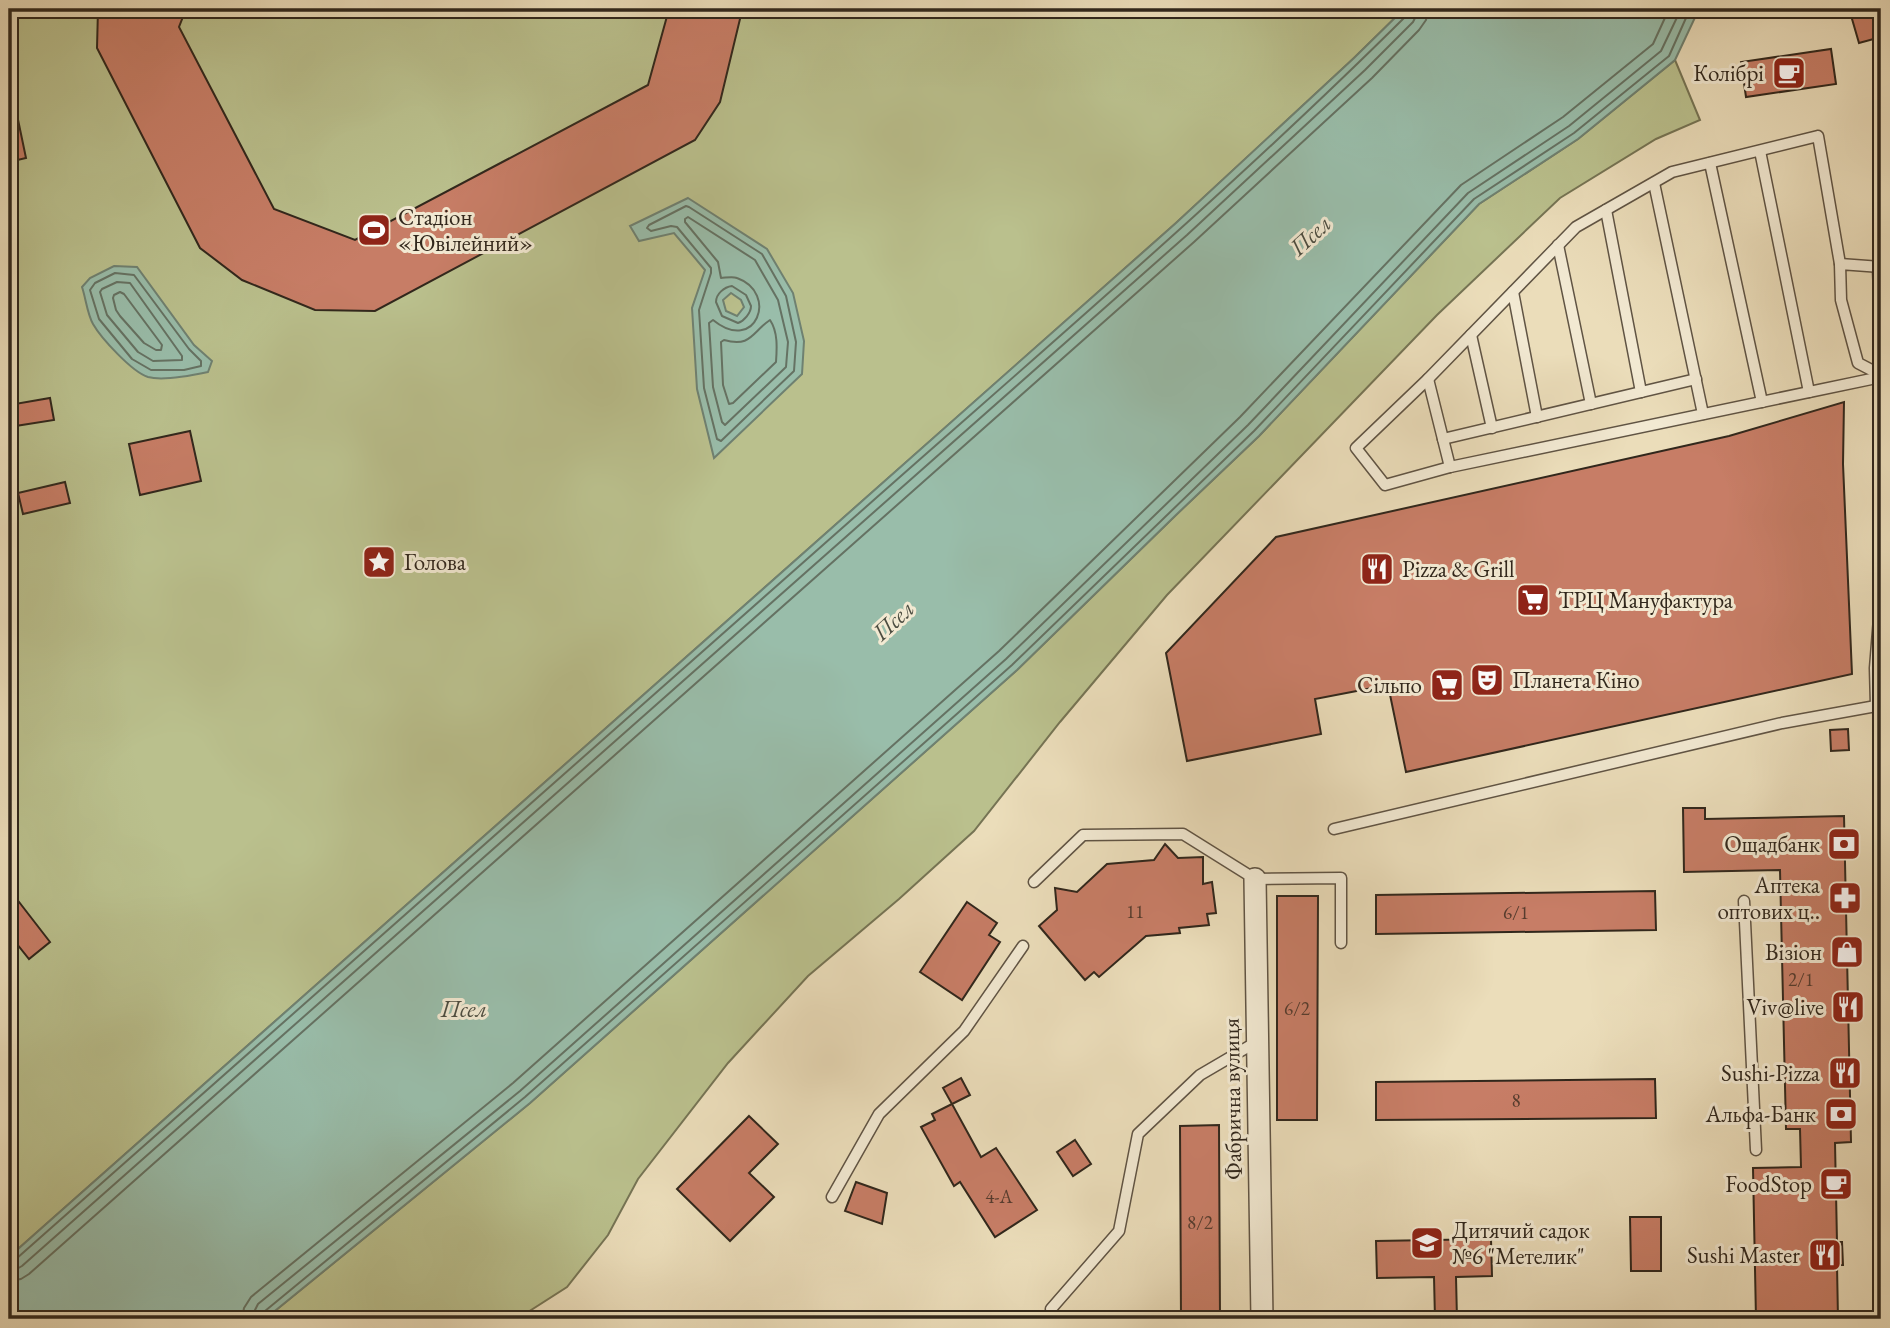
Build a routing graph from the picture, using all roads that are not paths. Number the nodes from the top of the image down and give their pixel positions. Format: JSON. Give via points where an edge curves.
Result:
{"nodes":[{"id":1,"x":1760,"y":151,"type":"junction"},
{"id":2,"x":1710,"y":163,"type":"junction"},
{"id":3,"x":1654,"y":183,"type":"junction"},
{"id":4,"x":1606,"y":210,"type":"junction"},
{"id":5,"x":1558,"y":245,"type":"junction"},
{"id":6,"x":1840,"y":264,"type":"junction"},
{"id":7,"x":1880,"y":268,"type":"edge"},
{"id":8,"x":1513,"y":292,"type":"junction"},
{"id":9,"x":1471,"y":335,"type":"junction"},
{"id":10,"x":1881,"y":340,"type":"edge"},
{"id":11,"x":1881,"y":376,"type":"edge"},
{"id":12,"x":1428,"y":379,"type":"junction"},
{"id":13,"x":1696,"y":379,"type":"junction"},
{"id":14,"x":1641,"y":392,"type":"junction"},
{"id":15,"x":1808,"y":392,"type":"junction"},
{"id":16,"x":1762,"y":401,"type":"junction"},
{"id":17,"x":1591,"y":404,"type":"junction"},
{"id":18,"x":1703,"y":414,"type":"junction"},
{"id":19,"x":1537,"y":417,"type":"junction"},
{"id":20,"x":1492,"y":428,"type":"junction"},
{"id":21,"x":1443,"y":439,"type":"junction"},
{"id":22,"x":1450,"y":467,"type":"junction"},
{"id":23,"x":1881,"y":491,"type":"edge"},
{"id":24,"x":1880,"y":608,"type":"edge"},
{"id":25,"x":1879,"y":706,"type":"edge"},
{"id":26,"x":1334,"y":829,"type":"dead end"},
{"id":27,"x":1255,"y":879,"type":"junction"},
{"id":28,"x":1034,"y":882,"type":"dead end"},
{"id":29,"x":1744,"y":901,"type":"dead end"},
{"id":30,"x":1341,"y":943,"type":"dead end"},
{"id":31,"x":1023,"y":946,"type":"dead end"},
{"id":32,"x":1258,"y":1041,"type":"junction"},
{"id":33,"x":1756,"y":1150,"type":"dead end"},
{"id":34,"x":832,"y":1197,"type":"dead end"},
{"id":35,"x":1051,"y":1309,"type":"dead end"},
{"id":36,"x":1262,"y":1319,"type":"edge"}],
"edges":[{"from":1,"to":2,"type":"lane"},
{"from":1,"to":6,"type":"lane","via":[[1818,136]]},
{"from":1,"to":15,"type":"lane"},
{"from":2,"to":3,"type":"lane"},
{"from":2,"to":16,"type":"lane"},
{"from":3,"to":4,"type":"lane"},
{"from":3,"to":13,"type":"lane"},
{"from":4,"to":5,"type":"lane","via":[[1576,227]]},
{"from":4,"to":14,"type":"lane"},
{"from":5,"to":8,"type":"lane"},
{"from":5,"to":17,"type":"lane"},
{"from":6,"to":7,"type":"lane"},
{"from":6,"to":11,"type":"lane","via":[[1841,300],[1858,363]]},
{"from":7,"to":10,"type":"lane"},
{"from":8,"to":9,"type":"lane"},
{"from":8,"to":19,"type":"lane"},
{"from":9,"to":12,"type":"lane"},
{"from":9,"to":20,"type":"lane"},
{"from":11,"to":15,"type":"lane"},
{"from":12,"to":21,"type":"lane"},
{"from":12,"to":22,"type":"lane","via":[[1356,448],[1385,485]]},
{"from":13,"to":14,"type":"lane"},
{"from":13,"to":18,"type":"lane"},
{"from":14,"to":17,"type":"lane"},
{"from":15,"to":16,"type":"lane"},
{"from":16,"to":18,"type":"lane"},
{"from":17,"to":19,"type":"lane"},
{"from":18,"to":22,"type":"lane"},
{"from":19,"to":20,"type":"lane"},
{"from":20,"to":21,"type":"lane"},
{"from":21,"to":22,"type":"lane"},
{"from":23,"to":24,"type":"lane"},
{"from":24,"to":25,"type":"lane","via":[[1875,668]]},
{"from":25,"to":26,"type":"lane","via":[[1782,723]]},
{"from":27,"to":28,"type":"lane","via":[[1183,834],[1083,835]]},
{"from":27,"to":30,"type":"lane","via":[[1341,878]]},
{"from":27,"to":32,"type":"street","name":"Фабрична вулиця"},
{"from":29,"to":33,"type":"lane"},
{"from":31,"to":34,"type":"lane","via":[[964,1031],[879,1114]]},
{"from":32,"to":35,"type":"lane","via":[[1200,1075],[1138,1134],[1119,1231]]},
{"from":32,"to":36,"type":"street","name":"Фабрична вулиця"}]}
